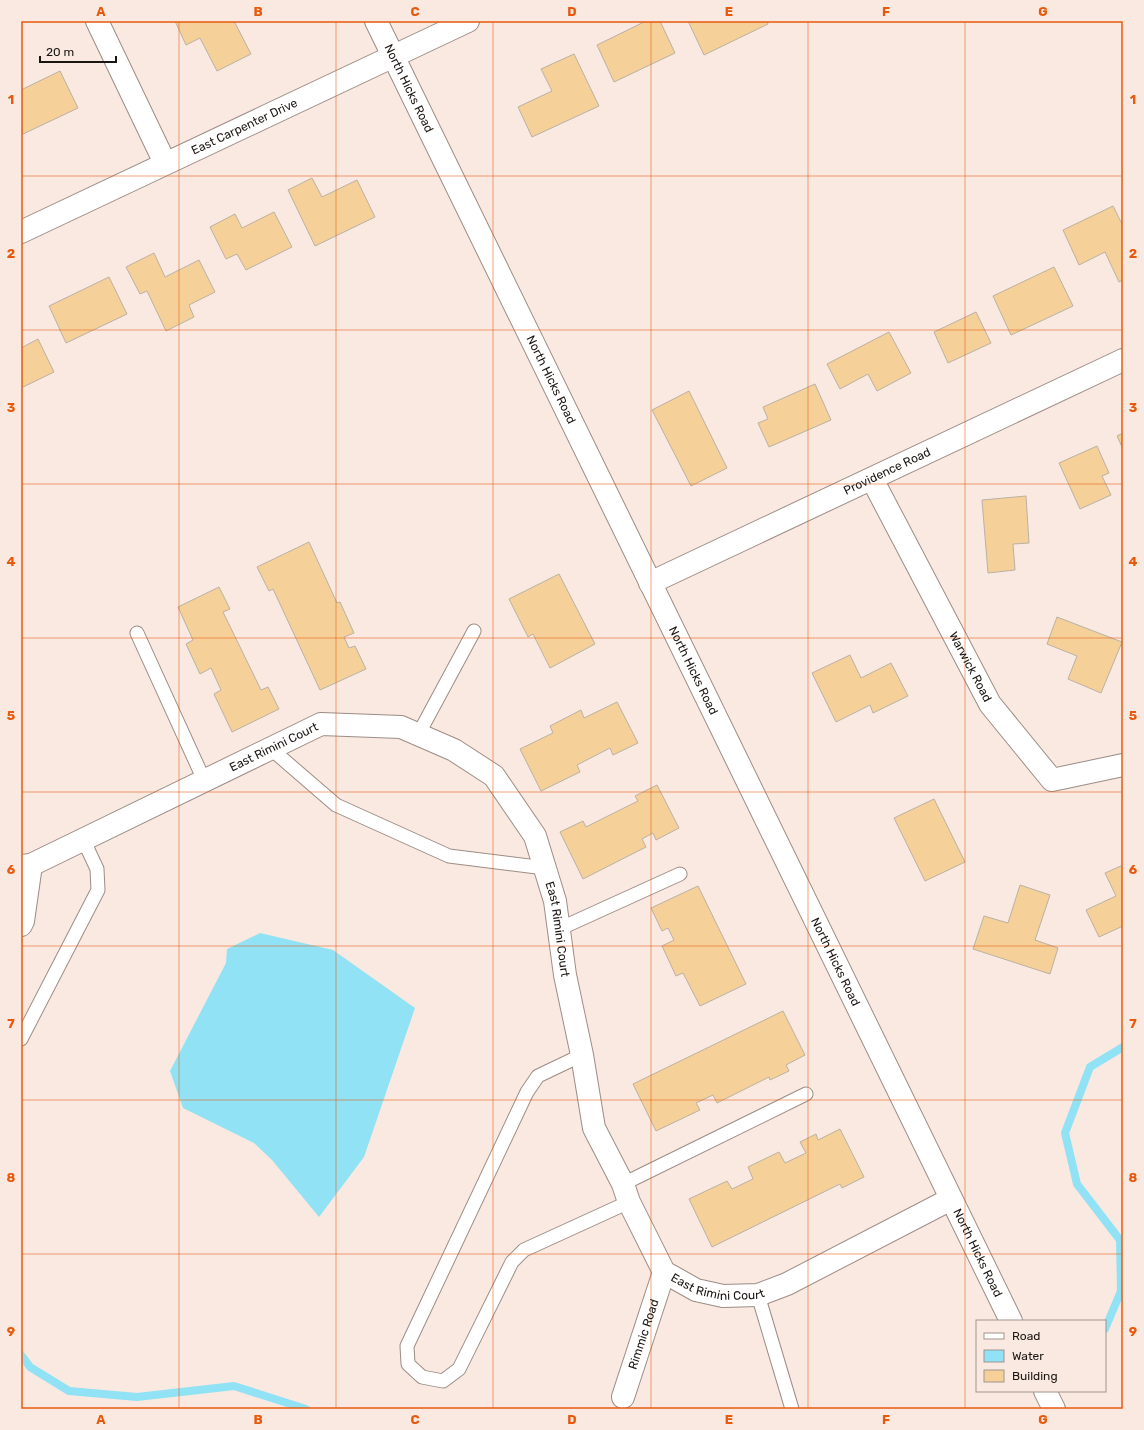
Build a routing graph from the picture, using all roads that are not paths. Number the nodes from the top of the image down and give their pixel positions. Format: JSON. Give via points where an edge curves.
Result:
{"nodes":[{"id":1,"x":97,"y":21,"type":"edge"},
{"id":2,"x":376,"y":21,"type":"edge"},
{"id":3,"x":468,"y":21,"type":"edge"},
{"id":4,"x":394,"y":57,"type":"junction"},
{"id":5,"x":165,"y":163,"type":"junction"},
{"id":6,"x":21,"y":232,"type":"edge"},
{"id":7,"x":1123,"y":360,"type":"edge"},
{"id":8,"x":872,"y":479,"type":"junction"},
{"id":9,"x":650,"y":583,"type":"junction"},
{"id":10,"x":474,"y":631,"type":"dead end"},
{"id":11,"x":138,"y":633,"type":"dead end"},
{"id":12,"x":418,"y":734,"type":"junction"},
{"id":13,"x":270,"y":748,"type":"junction"},
{"id":14,"x":1123,"y":765,"type":"edge"},
{"id":15,"x":204,"y":780,"type":"junction"},
{"id":16,"x":83,"y":840,"type":"junction"},
{"id":17,"x":26,"y":865,"type":"edge"},
{"id":18,"x":545,"y":868,"type":"junction"},
{"id":19,"x":680,"y":874,"type":"dead end"},
{"id":20,"x":21,"y":925,"type":"edge"},
{"id":21,"x":559,"y":928,"type":"junction"},
{"id":22,"x":21,"y":1039,"type":"edge"},
{"id":23,"x":582,"y":1055,"type":"junction"},
{"id":24,"x":806,"y":1094,"type":"dead end"},
{"id":25,"x":626,"y":1193,"type":"junction"},
{"id":26,"x":951,"y":1199,"type":"junction"},
{"id":27,"x":664,"y":1272,"type":"junction"},
{"id":28,"x":758,"y":1295,"type":"junction"},
{"id":29,"x":1011,"y":1320,"type":"edge"},
{"id":30,"x":1046,"y":1392,"type":"edge"},
{"id":31,"x":623,"y":1397,"type":"dead end"},
{"id":32,"x":792,"y":1409,"type":"edge"},
{"id":33,"x":1054,"y":1409,"type":"edge"}],
"edges":[{"from":1,"to":5,"type":"street"},
{"from":2,"to":4,"type":"street","name":"North Hicks Road"},
{"from":3,"to":4,"type":"street","name":"East Carpenter Drive"},
{"from":4,"to":5,"type":"street","name":"East Carpenter Drive"},
{"from":4,"to":9,"type":"street","name":"North Hicks Road"},
{"from":5,"to":6,"type":"street","name":"East Carpenter Drive"},
{"from":7,"to":8,"type":"street","name":"Providence Road"},
{"from":8,"to":9,"type":"street","name":"Providence Road"},
{"from":8,"to":14,"type":"street","name":"Warwick Road","via":[[990,704],[1052,780]]},
{"from":9,"to":26,"type":"street","name":"North Hicks Road"},
{"from":10,"to":12,"type":"lane"},
{"from":11,"to":15,"type":"lane"},
{"from":12,"to":13,"type":"street","name":"East Rimini Court","via":[[401,728],[321,724]]},
{"from":12,"to":18,"type":"street","name":"East Rimini Court","via":[[454,750],[494,776],[535,836]]},
{"from":13,"to":15,"type":"street","name":"East Rimini Court"},
{"from":13,"to":18,"type":"lane","via":[[336,804],[449,856]]},
{"from":15,"to":16,"type":"street","name":"East Rimini Court"},
{"from":16,"to":17,"type":"street","name":"East Rimini Court"},
{"from":16,"to":22,"type":"lane","via":[[96,869],[98,890]]},
{"from":17,"to":20,"type":"street","name":"East Rimini Court"},
{"from":18,"to":21,"type":"street","name":"East Rimini Court","via":[[555,901]]},
{"from":19,"to":21,"type":"lane"},
{"from":21,"to":23,"type":"street","name":"East Rimini Court","via":[[565,975]]},
{"from":23,"to":25,"type":"street","name":"East Rimini Court","via":[[594,1128]]},
{"from":23,"to":25,"type":"lane","via":[[538,1076],[528,1092],[408,1346],[408,1364],[422,1377],[443,1381],[459,1368],[512,1262],[524,1250]]},
{"from":24,"to":25,"type":"lane"},
{"from":25,"to":27,"type":"street","name":"East Rimini Court"},
{"from":26,"to":28,"type":"street","name":"East Rimini Court","via":[[787,1284]]},
{"from":26,"to":29,"type":"street","name":"North Hicks Road"},
{"from":27,"to":28,"type":"street","name":"East Rimini Court","via":[[696,1290],[723,1296]]},
{"from":27,"to":31,"type":"street","name":"Rimmic Road"},
{"from":28,"to":32,"type":"lane"},
{"from":30,"to":33,"type":"street"}]}
